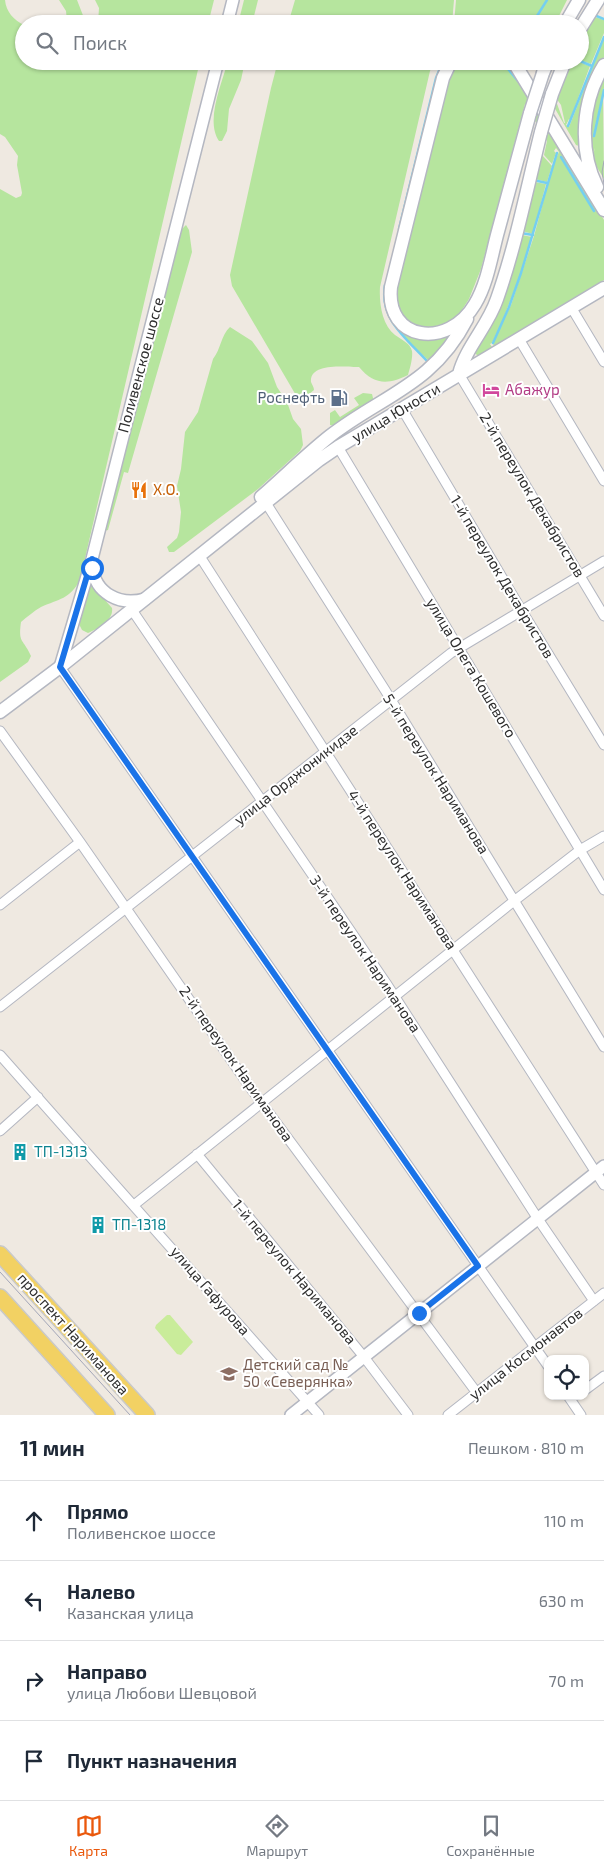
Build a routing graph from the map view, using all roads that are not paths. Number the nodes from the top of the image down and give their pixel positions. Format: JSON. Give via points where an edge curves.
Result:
{"nodes":[{"id":1,"x":233,"y":0,"type":"edge"},
{"id":2,"x":579,"y":0,"type":"edge"},
{"id":3,"x":598,"y":0,"type":"edge"},
{"id":4,"x":229,"y":15,"type":"edge"},
{"id":5,"x":570,"y":15,"type":"edge"},
{"id":6,"x":589,"y":15,"type":"edge"},
{"id":7,"x":604,"y":65,"type":"edge"},
{"id":8,"x":216,"y":70,"type":"edge"},
{"id":9,"x":447,"y":70,"type":"edge"},
{"id":10,"x":518,"y":70,"type":"edge"},
{"id":11,"x":545,"y":70,"type":"edge"},
{"id":12,"x":561,"y":70,"type":"edge"},
{"id":13,"x":604,"y":200,"type":"edge"},
{"id":14,"x":604,"y":210,"type":"edge"},
{"id":15,"x":604,"y":288,"type":"edge"},
{"id":16,"x":474,"y":305,"type":"junction"},
{"id":17,"x":571,"y":307,"type":"junction"},
{"id":18,"x":519,"y":339,"type":"junction"},
{"id":19,"x":604,"y":362,"type":"edge"},
{"id":20,"x":459,"y":374,"type":"junction"},
{"id":21,"x":402,"y":409,"type":"junction"},
{"id":22,"x":338,"y":447,"type":"junction"},
{"id":23,"x":604,"y":481,"type":"edge"},
{"id":24,"x":266,"y":503,"type":"junction"},
{"id":25,"x":199,"y":555,"type":"junction"},
{"id":26,"x":92,"y":559,"type":"junction"},
{"id":27,"x":604,"y":561,"type":"edge"},
{"id":28,"x":580,"y":576,"type":"junction"},
{"id":29,"x":145,"y":599,"type":"junction"},
{"id":30,"x":132,"y":610,"type":"junction"},
{"id":31,"x":522,"y":611,"type":"junction"},
{"id":32,"x":604,"y":616,"type":"edge"},
{"id":33,"x":459,"y":649,"type":"junction"},
{"id":34,"x":60,"y":667,"type":"junction"},
{"id":35,"x":391,"y":700,"type":"junction"},
{"id":36,"x":0,"y":712,"type":"edge"},
{"id":37,"x":0,"y":731,"type":"edge"},
{"id":38,"x":604,"y":745,"type":"edge"},
{"id":39,"x":325,"y":751,"type":"junction"},
{"id":40,"x":262,"y":801,"type":"junction"},
{"id":41,"x":604,"y":836,"type":"edge"},
{"id":42,"x":80,"y":842,"type":"junction"},
{"id":43,"x":580,"y":850,"type":"junction"},
{"id":44,"x":192,"y":857,"type":"junction"},
{"id":45,"x":604,"y":890,"type":"edge"},
{"id":46,"x":514,"y":900,"type":"junction"},
{"id":47,"x":0,"y":905,"type":"edge"},
{"id":48,"x":126,"y":908,"type":"junction"},
{"id":49,"x":453,"y":950,"type":"junction"},
{"id":50,"x":394,"y":996,"type":"junction"},
{"id":51,"x":0,"y":1007,"type":"edge"},
{"id":52,"x":604,"y":1047,"type":"edge"},
{"id":53,"x":327,"y":1050,"type":"junction"},
{"id":54,"x":0,"y":1055,"type":"edge"},
{"id":55,"x":38,"y":1097,"type":"junction"},
{"id":56,"x":261,"y":1103,"type":"junction"},
{"id":57,"x":0,"y":1131,"type":"edge"},
{"id":58,"x":197,"y":1154,"type":"junction"},
{"id":59,"x":600,"y":1169,"type":"edge"},
{"id":60,"x":604,"y":1185,"type":"edge"},
{"id":61,"x":134,"y":1205,"type":"junction"},
{"id":62,"x":538,"y":1218,"type":"junction"},
{"id":63,"x":0,"y":1254,"type":"edge"},
{"id":64,"x":478,"y":1266,"type":"junction"},
{"id":65,"x":604,"y":1293,"type":"edge"},
{"id":66,"x":0,"y":1297,"type":"edge"},
{"id":67,"x":594,"y":1301,"type":"junction"},
{"id":68,"x":419,"y":1313,"type":"junction"},
{"id":69,"x":536,"y":1347,"type":"junction"},
{"id":70,"x":364,"y":1357,"type":"junction"},
{"id":71,"x":544,"y":1360,"type":"edge"},
{"id":72,"x":604,"y":1376,"type":"edge"},
{"id":73,"x":589,"y":1387,"type":"edge"},
{"id":74,"x":477,"y":1393,"type":"junction"},
{"id":75,"x":573,"y":1400,"type":"edge"},
{"id":76,"x":308,"y":1402,"type":"junction"},
{"id":77,"x":107,"y":1415,"type":"edge"},
{"id":78,"x":146,"y":1415,"type":"edge"},
{"id":79,"x":291,"y":1415,"type":"edge"},
{"id":80,"x":319,"y":1415,"type":"edge"},
{"id":81,"x":408,"y":1415,"type":"edge"},
{"id":82,"x":448,"y":1415,"type":"edge"},
{"id":83,"x":581,"y":1415,"type":"edge"}],
"edges":[{"from":1,"to":4,"type":"street"},
{"from":2,"to":5,"type":"main road"},
{"from":3,"to":6,"type":"main road"},
{"from":7,"to":13,"type":"main road","via":[[588,104],[585,142],[593,178]]},
{"from":8,"to":26,"type":"street","name":"Поливенское шоссе"},
{"from":9,"to":16,"type":"main road","via":[[391,286],[391,299],[401,321],[416,332],[428,334],[452,328]]},
{"from":10,"to":14,"type":"main road"},
{"from":11,"to":16,"type":"main road","name":"улица Юности","bridge":true,"via":[[487,272]]},
{"from":12,"to":20,"type":"main road","bridge":true,"via":[[541,132],[497,301],[463,360]]},
{"from":15,"to":17,"type":"main road","name":"улица Юности"},
{"from":16,"to":25,"type":"main road","name":"улица Юности","via":[[459,335],[426,373],[330,436]]},
{"from":17,"to":18,"type":"main road","name":"улица Юности"},
{"from":17,"to":19,"type":"street"},
{"from":18,"to":20,"type":"main road","name":"улица Юности"},
{"from":18,"to":23,"type":"street"},
{"from":20,"to":21,"type":"main road","name":"улица Юности"},
{"from":20,"to":28,"type":"street","name":"2-й переулок Декабристов"},
{"from":21,"to":22,"type":"main road","name":"улица Юности"},
{"from":21,"to":31,"type":"street","name":"1-й переулок Декабристов"},
{"from":22,"to":24,"type":"main road","name":"улица Юности"},
{"from":22,"to":33,"type":"street","name":"улица Олега Кошевого"},
{"from":24,"to":25,"type":"main road","name":"улица Юности"},
{"from":24,"to":35,"type":"street","name":"5-й переулок Нариманова"},
{"from":25,"to":29,"type":"main road","name":"улица Юности"},
{"from":25,"to":39,"type":"street","name":"4-й переулок Нариманова"},
{"from":26,"to":29,"type":"street","via":[[98,584],[111,597],[128,602]]},
{"from":26,"to":34,"type":"street","name":"Поливенское шоссе"},
{"from":27,"to":28,"type":"street","name":"улица Орджоникидзе"},
{"from":28,"to":31,"type":"street","name":"улица Орджоникидзе"},
{"from":28,"to":32,"type":"street","name":"2-й переулок Декабристов"},
{"from":29,"to":30,"type":"main road","name":"улица Юности"},
{"from":30,"to":34,"type":"main road","name":"улица Юности"},
{"from":30,"to":40,"type":"street","name":"3-й переулок Нариманова"},
{"from":31,"to":33,"type":"street","name":"улица Орджоникидзе"},
{"from":31,"to":38,"type":"street","name":"1-й переулок Декабристов"},
{"from":33,"to":35,"type":"street","name":"улица Орджоникидзе"},
{"from":33,"to":43,"type":"street","name":"улица Олега Кошевого"},
{"from":34,"to":36,"type":"main road","name":"улица Юности"},
{"from":34,"to":44,"type":"street"},
{"from":35,"to":39,"type":"street","name":"улица Орджоникидзе"},
{"from":35,"to":46,"type":"street","name":"5-й переулок Нариманова"},
{"from":37,"to":42,"type":"street","name":"2-й переулок Нариманова"},
{"from":39,"to":40,"type":"street","name":"улица Орджоникидзе"},
{"from":39,"to":49,"type":"street","name":"4-й переулок Нариманова"},
{"from":40,"to":44,"type":"street","name":"улица Орджоникидзе"},
{"from":40,"to":50,"type":"street","name":"3-й переулок Нариманова"},
{"from":41,"to":43,"type":"street"},
{"from":42,"to":47,"type":"street"},
{"from":42,"to":48,"type":"street","name":"2-й переулок Нариманова"},
{"from":43,"to":45,"type":"street","name":"улица Олега Кошевого"},
{"from":43,"to":46,"type":"street"},
{"from":44,"to":48,"type":"street","name":"улица Орджоникидзе"},
{"from":44,"to":53,"type":"street"},
{"from":46,"to":49,"type":"street"},
{"from":46,"to":52,"type":"street","name":"5-й переулок Нариманова"},
{"from":48,"to":51,"type":"street","name":"улица Орджоникидзе"},
{"from":48,"to":56,"type":"street","name":"2-й переулок Нариманова"},
{"from":49,"to":50,"type":"street"},
{"from":49,"to":59,"type":"street","name":"4-й переулок Нариманова"},
{"from":50,"to":53,"type":"street"},
{"from":50,"to":62,"type":"street","name":"3-й переулок Нариманова"},
{"from":53,"to":56,"type":"street"},
{"from":53,"to":64,"type":"street"},
{"from":54,"to":55,"type":"street","name":"улица Гафурова"},
{"from":55,"to":57,"type":"street"},
{"from":55,"to":61,"type":"street","name":"улица Гафурова"},
{"from":56,"to":58,"type":"street"},
{"from":56,"to":68,"type":"street","name":"2-й переулок Нариманова"},
{"from":58,"to":61,"type":"street"},
{"from":58,"to":70,"type":"street","name":"1-й переулок Нариманова"},
{"from":59,"to":60,"type":"street","name":"4-й переулок Нариманова"},
{"from":59,"to":62,"type":"street"},
{"from":61,"to":76,"type":"street","name":"улица Гафурова"},
{"from":62,"to":64,"type":"street"},
{"from":62,"to":67,"type":"street","name":"3-й переулок Нариманова"},
{"from":63,"to":78,"type":"main road","name":"проспект Нариманова"},
{"from":64,"to":68,"type":"street"},
{"from":64,"to":69,"type":"street"},
{"from":65,"to":67,"type":"street","name":"улица Космонавтов"},
{"from":66,"to":77,"type":"main road","name":"проспект Нариманова"},
{"from":67,"to":69,"type":"street","name":"улица Космонавтов"},
{"from":68,"to":70,"type":"street"},
{"from":68,"to":74,"type":"street","name":"2-й переулок Нариманова"},
{"from":69,"to":71,"type":"street"},
{"from":69,"to":74,"type":"street","name":"улица Космонавтов"},
{"from":70,"to":76,"type":"street"},
{"from":70,"to":81,"type":"street","name":"1-й переулок Нариманова"},
{"from":72,"to":73,"type":"street"},
{"from":74,"to":82,"type":"street","name":"улица Космонавтов"},
{"from":75,"to":83,"type":"street"},
{"from":76,"to":79,"type":"street"},
{"from":76,"to":80,"type":"street","name":"улица Гафурова"}]}
